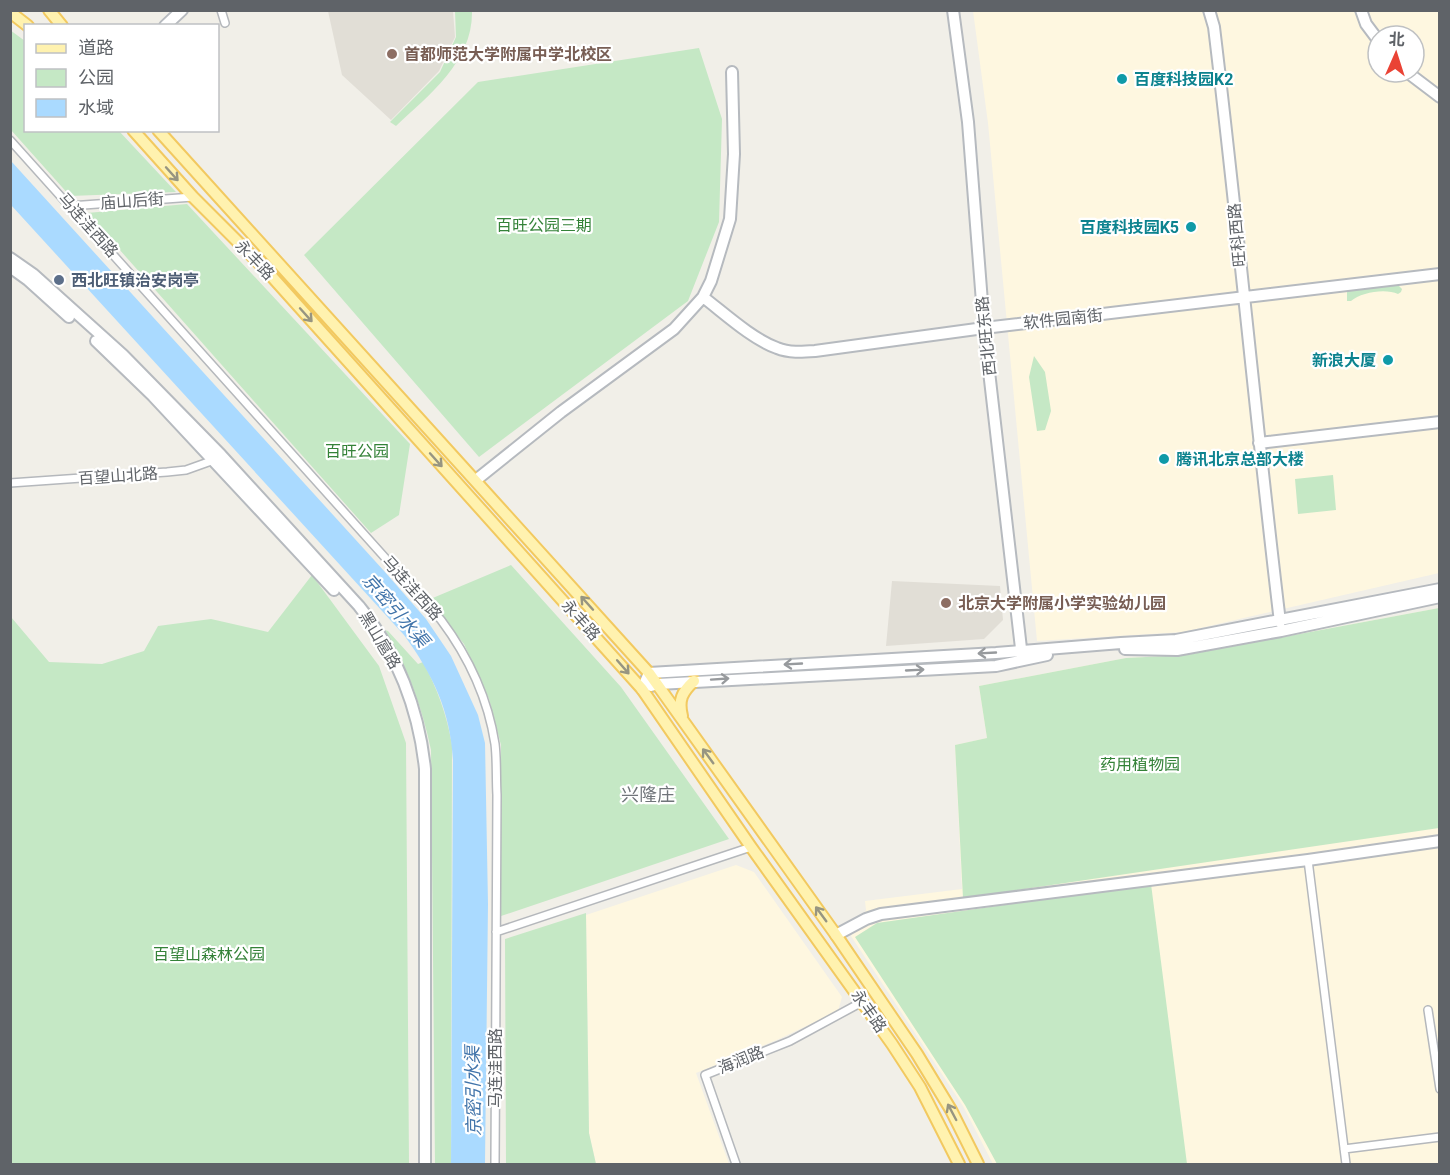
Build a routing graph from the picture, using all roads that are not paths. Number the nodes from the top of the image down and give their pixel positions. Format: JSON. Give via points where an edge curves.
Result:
{"nodes":[{"id":1,"x":43,"y":10,"type":"edge"},
{"id":2,"x":182,"y":10,"type":"edge"},
{"id":3,"x":221,"y":10,"type":"edge"},
{"id":4,"x":953,"y":10,"type":"edge"},
{"id":5,"x":1209,"y":10,"type":"edge"},
{"id":6,"x":1215,"y":10,"type":"edge"},
{"id":7,"x":10,"y":12,"type":"edge"},
{"id":8,"x":56,"y":18,"type":"edge"},
{"id":9,"x":225,"y":23,"type":"dead end"},
{"id":10,"x":25,"y":24,"type":"edge"},
{"id":11,"x":167,"y":24,"type":"edge"},
{"id":12,"x":1214,"y":27,"type":"junction"},
{"id":13,"x":732,"y":72,"type":"dead end"},
{"id":14,"x":1423,"y":84,"type":"edge"},
{"id":15,"x":1440,"y":97,"type":"edge"},
{"id":16,"x":135,"y":132,"type":"edge"},
{"id":17,"x":160,"y":132,"type":"edge"},
{"id":18,"x":10,"y":140,"type":"edge"},
{"id":19,"x":193,"y":197,"type":"junction"},
{"id":20,"x":70,"y":206,"type":"junction"},
{"id":21,"x":10,"y":258,"type":"edge"},
{"id":22,"x":278,"y":262,"type":"junction"},
{"id":23,"x":10,"y":267,"type":"edge"},
{"id":24,"x":267,"y":272,"type":"junction"},
{"id":25,"x":1440,"y":274,"type":"edge"},
{"id":26,"x":293,"y":278,"type":"junction"},
{"id":27,"x":281,"y":287,"type":"junction"},
{"id":28,"x":703,"y":297,"type":"junction"},
{"id":29,"x":1243,"y":298,"type":"junction"},
{"id":30,"x":984,"y":327,"type":"junction"},
{"id":31,"x":1440,"y":422,"type":"edge"},
{"id":32,"x":1259,"y":443,"type":"junction"},
{"id":33,"x":217,"y":458,"type":"junction"},
{"id":34,"x":476,"y":480,"type":"junction"},
{"id":35,"x":10,"y":483,"type":"edge"},
{"id":36,"x":1440,"y":590,"type":"edge"},
{"id":37,"x":1440,"y":597,"type":"edge"},
{"id":38,"x":1280,"y":621,"type":"junction"},
{"id":39,"x":1022,"y":656,"type":"junction"},
{"id":40,"x":649,"y":673,"type":"junction"},
{"id":41,"x":694,"y":681,"type":"junction"},
{"id":42,"x":658,"y":684,"type":"junction"},
{"id":43,"x":642,"y":689,"type":"junction"},
{"id":44,"x":685,"y":724,"type":"junction"},
{"id":45,"x":1440,"y":841,"type":"edge"},
{"id":46,"x":751,"y":848,"type":"junction"},
{"id":47,"x":1308,"y":860,"type":"junction"},
{"id":48,"x":496,"y":932,"type":"junction"},
{"id":49,"x":836,"y":935,"type":"junction"},
{"id":50,"x":862,"y":1002,"type":"junction"},
{"id":51,"x":1440,"y":1014,"type":"edge"},
{"id":52,"x":1440,"y":1089,"type":"edge"},
{"id":53,"x":1440,"y":1137,"type":"edge"},
{"id":54,"x":1344,"y":1149,"type":"junction"},
{"id":55,"x":418,"y":1164,"type":"edge"},
{"id":56,"x":425,"y":1164,"type":"edge"},
{"id":57,"x":495,"y":1164,"type":"edge"},
{"id":58,"x":736,"y":1164,"type":"edge"},
{"id":59,"x":959,"y":1164,"type":"edge"},
{"id":60,"x":978,"y":1164,"type":"edge"},
{"id":61,"x":1346,"y":1164,"type":"edge"}],
"edges":[{"from":1,"to":8,"type":"street"},
{"from":2,"to":11,"type":"street"},
{"from":3,"to":9,"type":"street"},
{"from":4,"to":30,"type":"street","name":"西北旺东路","via":[[968,122]]},
{"from":5,"to":12,"type":"street"},
{"from":6,"to":12,"type":"street"},
{"from":7,"to":10,"type":"main road"},
{"from":12,"to":29,"type":"street","name":"旺科西路"},
{"from":13,"to":28,"type":"street","via":[[734,153],[730,219]]},
{"from":14,"to":15,"type":"street"},
{"from":16,"to":19,"type":"main road","name":"永丰路","one_way":true},
{"from":17,"to":22,"type":"main road","name":"永丰路"},
{"from":18,"to":20,"type":"street","name":"马连洼西路"},
{"from":19,"to":20,"type":"street","name":"庙山后街"},
{"from":19,"to":24,"type":"main road","name":"永丰路"},
{"from":20,"to":48,"type":"street","name":"马连洼西路","via":[[441,620],[463,652],[483,699],[495,746]]},
{"from":21,"to":33,"type":"street","name":"黑山扈路","via":[[123,355]]},
{"from":22,"to":24,"type":"main road"},
{"from":22,"to":26,"type":"main road","name":"永丰路"},
{"from":23,"to":33,"type":"street","name":"黑山扈路","via":[[99,344]]},
{"from":24,"to":27,"type":"main road","name":"永丰路"},
{"from":25,"to":29,"type":"street","name":"软件园南街"},
{"from":26,"to":27,"type":"main road"},
{"from":26,"to":34,"type":"main road","name":"永丰路"},
{"from":27,"to":43,"type":"main road","name":"永丰路","one_way":true},
{"from":28,"to":30,"type":"street","name":"软件园南街","via":[[761,340],[796,352]]},
{"from":28,"to":34,"type":"street","via":[[674,329]]},
{"from":29,"to":30,"type":"street","name":"软件园南街"},
{"from":29,"to":32,"type":"street","name":"旺科西路"},
{"from":30,"to":39,"type":"street","name":"西北旺东路"},
{"from":31,"to":32,"type":"street"},
{"from":32,"to":38,"type":"street","name":"旺科西路"},
{"from":33,"to":35,"type":"street","name":"百望山北路","via":[[186,470]]},
{"from":33,"to":55,"type":"street","name":"黑山扈路","via":[[363,621],[382,651],[404,701],[413,735],[418,784]]},
{"from":33,"to":56,"type":"street","name":"黑山扈路","via":[[368,617],[396,663],[411,699],[422,745],[425,783]]},
{"from":40,"to":34,"type":"main road","name":"永丰路","one_way":true},
{"from":36,"to":38,"type":"street"},
{"from":37,"to":39,"type":"street","via":[[1177,650]]},
{"from":38,"to":39,"type":"street","via":[[1176,640]]},
{"from":39,"to":40,"type":"street","one_way":true},
{"from":41,"to":39,"type":"street","one_way":true,"via":[[996,666]]},
{"from":40,"to":42,"type":"main road","name":"永丰路"},
{"from":40,"to":43,"type":"street"},
{"from":41,"to":42,"type":"street"},
{"from":41,"to":44,"type":"main road","via":[[680,700]]},
{"from":42,"to":43,"type":"street"},
{"from":42,"to":44,"type":"main road","name":"永丰路"},
{"from":43,"to":46,"type":"main road","name":"永丰路"},
{"from":49,"to":44,"type":"main road","name":"永丰路","one_way":true},
{"from":45,"to":47,"type":"street"},
{"from":46,"to":48,"type":"street"},
{"from":46,"to":50,"type":"main road","name":"永丰路"},
{"from":47,"to":49,"type":"street","via":[[881,914]]},
{"from":47,"to":54,"type":"street"},
{"from":48,"to":57,"type":"street","name":"马连洼西路"},
{"from":60,"to":49,"type":"main road","name":"永丰路","one_way":true,"via":[[937,1086]]},
{"from":50,"to":58,"type":"street","name":"海润路","via":[[790,1041],[705,1075]]},
{"from":50,"to":59,"type":"main road","name":"永丰路","via":[[920,1087]]},
{"from":51,"to":52,"type":"street","via":[[1429,1012]]},
{"from":53,"to":54,"type":"street"},
{"from":54,"to":61,"type":"street"}]}
